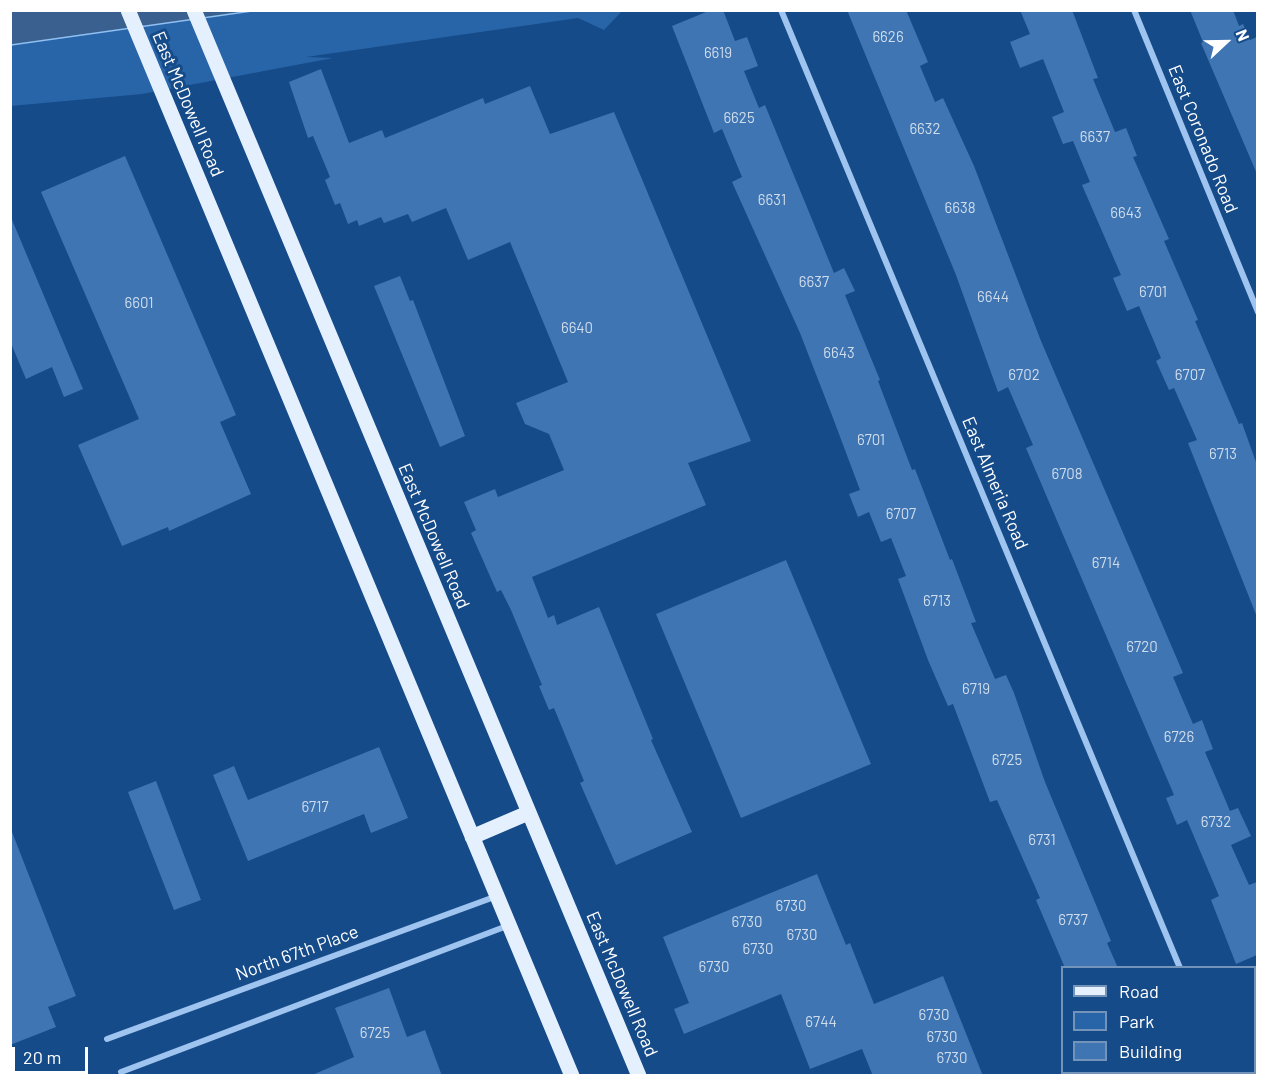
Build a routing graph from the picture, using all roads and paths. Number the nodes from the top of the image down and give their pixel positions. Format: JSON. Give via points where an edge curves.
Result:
{"nodes":[{"id":1,"x":128,"y":10,"type":"edge"},
{"id":2,"x":194,"y":10,"type":"edge"},
{"id":3,"x":781,"y":10,"type":"edge"},
{"id":4,"x":1134,"y":10,"type":"edge"},
{"id":5,"x":1257,"y":312,"type":"edge"},
{"id":6,"x":528,"y":813,"type":"junction"},
{"id":7,"x":472,"y":837,"type":"junction"},
{"id":8,"x":498,"y":896,"type":"junction"},
{"id":9,"x":510,"y":925,"type":"junction"},
{"id":10,"x":1179,"y":966,"type":"edge"},
{"id":11,"x":107,"y":1039,"type":"dead end"},
{"id":12,"x":120,"y":1072,"type":"dead end"},
{"id":13,"x":572,"y":1076,"type":"edge"},
{"id":14,"x":639,"y":1076,"type":"edge"}],
"edges":[{"from":1,"to":7,"type":"main road","name":"East McDowell Road"},
{"from":2,"to":6,"type":"main road","name":"East McDowell Road"},
{"from":3,"to":10,"type":"street","name":"East Almeria Road"},
{"from":4,"to":5,"type":"street","name":"East Coronado Road"},
{"from":6,"to":7,"type":"main road"},
{"from":6,"to":14,"type":"main road","name":"East McDowell Road"},
{"from":7,"to":8,"type":"main road","name":"East McDowell Road"},
{"from":8,"to":9,"type":"main road","name":"East McDowell Road"},
{"from":8,"to":11,"type":"street","name":"North 67th Place"},
{"from":9,"to":12,"type":"street"},
{"from":9,"to":13,"type":"main road","name":"East McDowell Road"}]}
